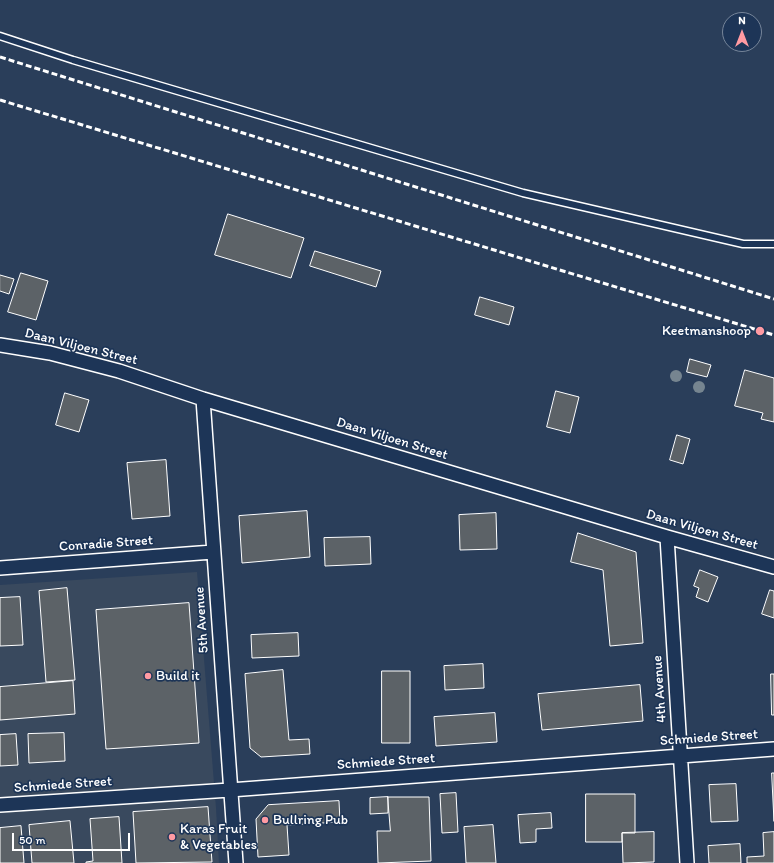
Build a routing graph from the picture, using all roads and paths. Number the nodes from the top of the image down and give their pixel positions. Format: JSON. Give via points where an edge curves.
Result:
{"nodes":[{"id":1,"x":0,"y":36,"type":"edge"},
{"id":2,"x":774,"y":244,"type":"edge"},
{"id":3,"x":0,"y":345,"type":"edge"},
{"id":4,"x":203,"y":399,"type":"junction"},
{"id":5,"x":667,"y":537,"type":"junction"},
{"id":6,"x":214,"y":552,"type":"junction"},
{"id":7,"x":774,"y":567,"type":"edge"},
{"id":8,"x":0,"y":568,"type":"edge"},
{"id":9,"x":774,"y":749,"type":"edge"},
{"id":10,"x":680,"y":756,"type":"junction"},
{"id":11,"x":230,"y":790,"type":"junction"},
{"id":12,"x":0,"y":805,"type":"edge"},
{"id":13,"x":236,"y":863,"type":"edge"},
{"id":14,"x":687,"y":863,"type":"edge"}],
"edges":[{"from":1,"to":2,"type":"lane","via":[[523,193],[743,244]]},
{"from":3,"to":4,"type":"street","name":"Daan Viljoen Street","via":[[50,353],[119,371]]},
{"from":4,"to":5,"type":"street","name":"Daan Viljoen Street"},
{"from":4,"to":6,"type":"street","name":"5th Avenue"},
{"from":5,"to":7,"type":"street","name":"Daan Viljoen Street"},
{"from":5,"to":10,"type":"street","name":"4th Avenue"},
{"from":6,"to":8,"type":"street","name":"Conradie Street"},
{"from":6,"to":11,"type":"street","name":"5th Avenue"},
{"from":9,"to":10,"type":"street","name":"Schmiede Street"},
{"from":10,"to":11,"type":"street","name":"Schmiede Street"},
{"from":10,"to":14,"type":"street","name":"4th Avenue"},
{"from":11,"to":12,"type":"street","name":"Schmiede Street"},
{"from":11,"to":13,"type":"street","name":"5th Avenue"}]}
